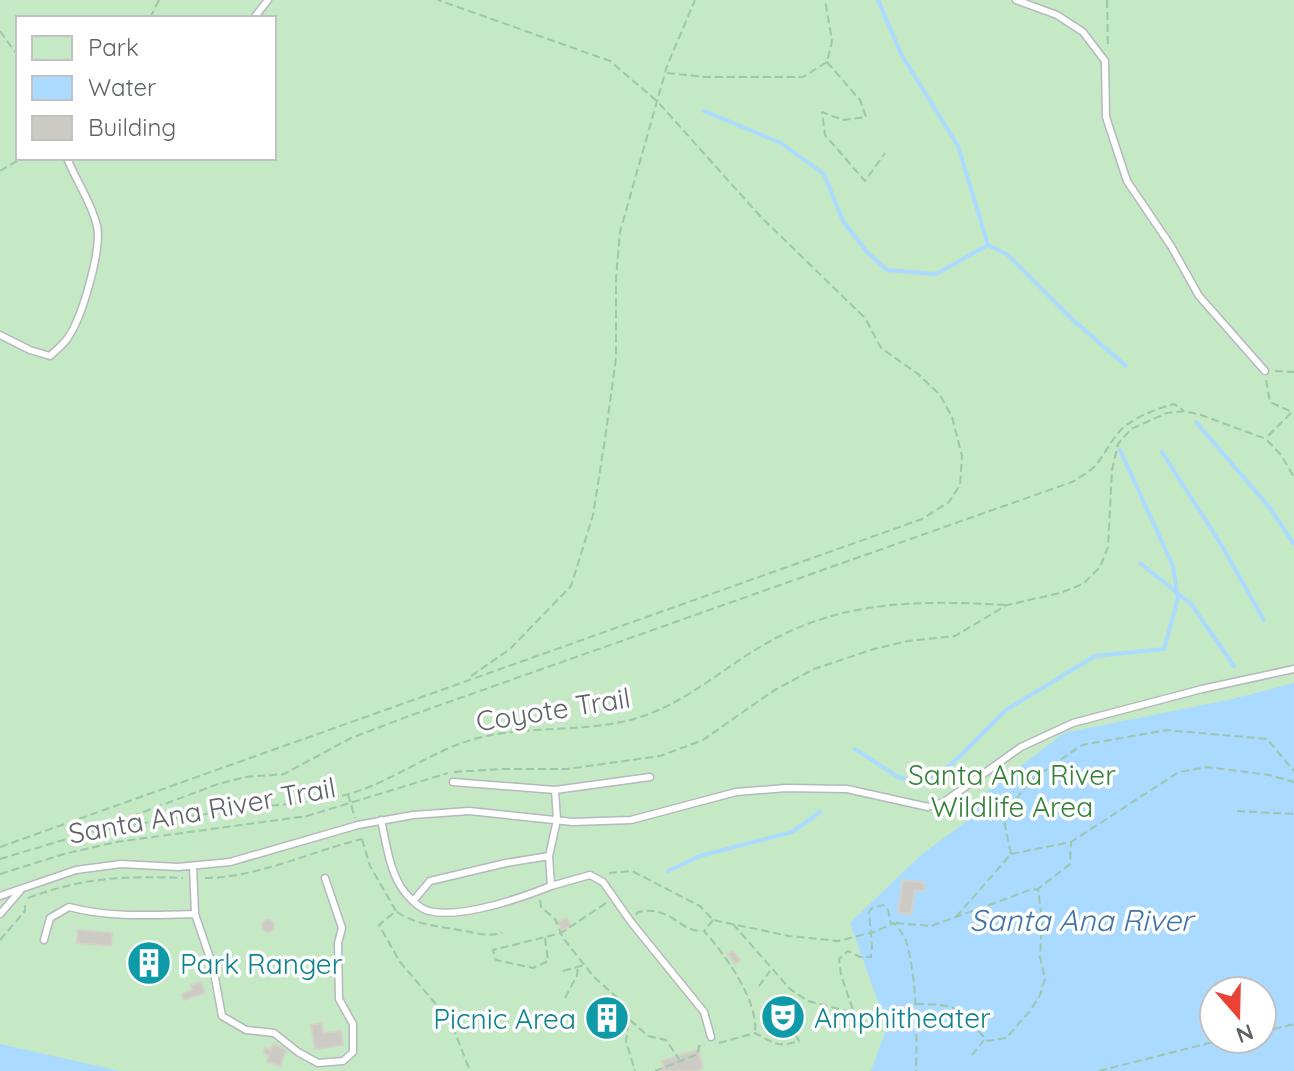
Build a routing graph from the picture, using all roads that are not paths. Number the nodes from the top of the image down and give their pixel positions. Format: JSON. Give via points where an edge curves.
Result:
{"nodes":[{"id":1,"x":268,"y":0,"type":"edge"},
{"id":2,"x":1016,"y":0,"type":"edge"},
{"id":3,"x":256,"y":16,"type":"edge"},
{"id":4,"x":68,"y":160,"type":"edge"},
{"id":5,"x":0,"y":335,"type":"edge"},
{"id":6,"x":1265,"y":371,"type":"road end"},
{"id":7,"x":1294,"y":669,"type":"edge"},
{"id":8,"x":650,"y":777,"type":"dead end"},
{"id":9,"x":453,"y":782,"type":"dead end"},
{"id":10,"x":555,"y":790,"type":"junction"},
{"id":11,"x":381,"y":820,"type":"junction"},
{"id":12,"x":557,"y":820,"type":"junction"},
{"id":13,"x":549,"y":856,"type":"junction"},
{"id":14,"x":193,"y":866,"type":"junction"},
{"id":15,"x":325,"y":878,"type":"dead end"},
{"id":16,"x":551,"y":886,"type":"junction"},
{"id":17,"x":22,"y":888,"type":"junction"},
{"id":18,"x":0,"y":896,"type":"edge"},
{"id":19,"x":413,"y":901,"type":"junction"},
{"id":20,"x":0,"y":914,"type":"edge"},
{"id":21,"x":195,"y":914,"type":"junction"},
{"id":22,"x":44,"y":940,"type":"dead end"},
{"id":23,"x":711,"y":1037,"type":"dead end"}],
"edges":[{"from":1,"to":3,"type":"lane"},
{"from":2,"to":6,"type":"lane","via":[[1057,15],[1083,32],[1105,61],[1106,117],[1127,181],[1199,296]]},
{"from":4,"to":5,"type":"lane","via":[[98,229],[96,261],[84,299],[68,338],[50,356]]},
{"from":7,"to":12,"type":"lane","via":[[1073,723],[1021,747],[944,802],[928,807],[847,789],[786,788],[736,792],[631,820]]},
{"from":8,"to":10,"type":"lane"},
{"from":9,"to":10,"type":"lane"},
{"from":10,"to":12,"type":"lane"},
{"from":11,"to":12,"type":"lane","via":[[469,811]]},
{"from":11,"to":14,"type":"lane","via":[[252,857]]},
{"from":11,"to":19,"type":"lane","via":[[400,886]]},
{"from":12,"to":13,"type":"lane"},
{"from":13,"to":16,"type":"lane"},
{"from":13,"to":19,"type":"lane","via":[[430,881]]},
{"from":14,"to":17,"type":"lane","via":[[97,866]]},
{"from":14,"to":21,"type":"lane"},
{"from":15,"to":21,"type":"lane","via":[[342,928],[339,999],[353,1024],[353,1052],[343,1061],[318,1063],[274,1033],[246,1030],[222,1016]]},
{"from":16,"to":19,"type":"lane","via":[[462,912],[427,911]]},
{"from":16,"to":23,"type":"lane","via":[[590,875],[603,882],[704,1012]]},
{"from":17,"to":18,"type":"lane"},
{"from":17,"to":20,"type":"lane"},
{"from":21,"to":22,"type":"lane","via":[[135,916],[69,907],[50,918]]}]}
